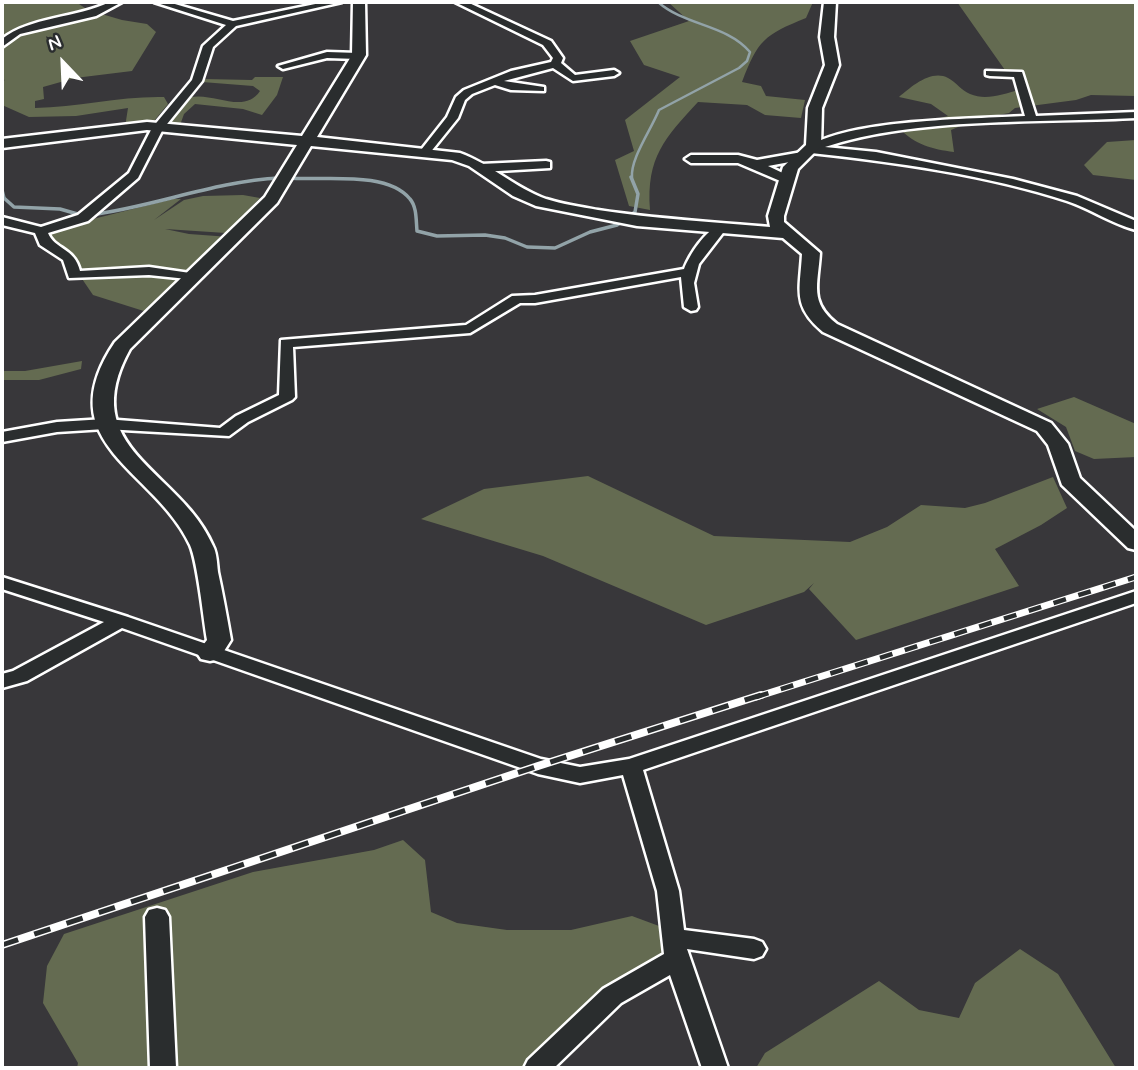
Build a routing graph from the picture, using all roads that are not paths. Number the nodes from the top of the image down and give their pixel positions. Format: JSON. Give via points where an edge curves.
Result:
{"nodes":[{"id":1,"x":117,"y":2,"type":"edge"},
{"id":2,"x":159,"y":2,"type":"edge"},
{"id":3,"x":337,"y":2,"type":"edge"},
{"id":4,"x":359,"y":2,"type":"edge"},
{"id":5,"x":460,"y":2,"type":"edge"},
{"id":6,"x":831,"y":2,"type":"edge"},
{"id":7,"x":233,"y":24,"type":"junction"},
{"id":8,"x":2,"y":44,"type":"edge"},
{"id":9,"x":358,"y":57,"type":"junction"},
{"id":10,"x":555,"y":64,"type":"junction"},
{"id":11,"x":283,"y":66,"type":"dead end"},
{"id":12,"x":614,"y":73,"type":"dead end"},
{"id":13,"x":990,"y":73,"type":"dead end"},
{"id":14,"x":494,"y":81,"type":"junction"},
{"id":15,"x":540,"y":89,"type":"dead end"},
{"id":16,"x":1136,"y":115,"type":"edge"},
{"id":17,"x":1032,"y":120,"type":"junction"},
{"id":18,"x":158,"y":128,"type":"junction"},
{"id":19,"x":306,"y":140,"type":"junction"},
{"id":20,"x":2,"y":143,"type":"edge"},
{"id":21,"x":809,"y":151,"type":"junction"},
{"id":22,"x":425,"y":152,"type":"junction"},
{"id":23,"x":691,"y":159,"type":"dead end"},
{"id":24,"x":546,"y":164,"type":"dead end"},
{"id":25,"x":757,"y":164,"type":"junction"},
{"id":26,"x":481,"y":168,"type":"junction"},
{"id":27,"x":785,"y":179,"type":"junction"},
{"id":28,"x":618,"y":218,"type":"joint"},
{"id":29,"x":2,"y":221,"type":"edge"},
{"id":30,"x":1136,"y":226,"type":"edge"},
{"id":31,"x":720,"y":229,"type":"junction"},
{"id":32,"x":41,"y":231,"type":"junction"},
{"id":33,"x":787,"y":233,"type":"junction"},
{"id":34,"x":689,"y":272,"type":"junction"},
{"id":35,"x":192,"y":277,"type":"junction"},
{"id":36,"x":691,"y":307,"type":"dead end"},
{"id":37,"x":105,"y":424,"type":"junction"},
{"id":38,"x":2,"y":437,"type":"edge"},
{"id":39,"x":1136,"y":543,"type":"edge"},
{"id":40,"x":2,"y":583,"type":"edge"},
{"id":41,"x":1136,"y":597,"type":"edge"},
{"id":42,"x":121,"y":621,"type":"junction"},
{"id":43,"x":210,"y":653,"type":"junction"},
{"id":44,"x":2,"y":681,"type":"edge"},
{"id":45,"x":631,"y":766,"type":"junction"},
{"id":46,"x":157,"y":917,"type":"dead end"},
{"id":47,"x":675,"y":949,"type":"junction"},
{"id":48,"x":754,"y":949,"type":"dead end"},
{"id":49,"x":163,"y":1068,"type":"edge"},
{"id":50,"x":537,"y":1068,"type":"edge"},
{"id":51,"x":715,"y":1068,"type":"edge"}],
"edges":[{"from":1,"to":8,"type":"street","via":[[93,13],[35,25]]},
{"from":2,"to":7,"type":"street"},
{"from":3,"to":7,"type":"street"},
{"from":4,"to":9,"type":"street"},
{"from":5,"to":10,"type":"street","via":[[547,43],[558,54]]},
{"from":6,"to":21,"type":"street","via":[[827,37],[832,65],[815,108]]},
{"from":7,"to":18,"type":"street","via":[[208,46],[197,81]]},
{"from":9,"to":11,"type":"street","via":[[327,55]]},
{"from":9,"to":19,"type":"street"},
{"from":10,"to":12,"type":"street","via":[[573,78]]},
{"from":10,"to":14,"type":"street"},
{"from":13,"to":17,"type":"street","via":[[1018,74]]},
{"from":14,"to":15,"type":"street"},
{"from":14,"to":22,"type":"street","via":[[460,99],[452,118]]},
{"from":16,"to":17,"type":"street"},
{"from":17,"to":21,"type":"street","via":[[927,124],[847,136]]},
{"from":18,"to":19,"type":"street"},
{"from":18,"to":20,"type":"street"},
{"from":18,"to":32,"type":"street","via":[[134,175],[87,215]]},
{"from":19,"to":22,"type":"street"},
{"from":19,"to":35,"type":"street","via":[[271,200]]},
{"from":21,"to":25,"type":"street"},
{"from":21,"to":27,"type":"street"},
{"from":21,"to":30,"type":"street","via":[[876,156],[1013,183],[1073,199]]},
{"from":22,"to":26,"type":"street","via":[[455,156]]},
{"from":23,"to":25,"type":"street","via":[[738,159]]},
{"from":24,"to":26,"type":"street"},
{"from":25,"to":27,"type":"street"},
{"from":26,"to":28,"type":"street","via":[[542,203]]},
{"from":27,"to":33,"type":"street","via":[[776,223]]},
{"from":28,"to":31,"type":"street"},
{"from":29,"to":32,"type":"street"},
{"from":31,"to":33,"type":"street"},
{"from":31,"to":34,"type":"street","via":[[693,259]]},
{"from":32,"to":35,"type":"street","via":[[45,243],[66,253],[74,275],[149,271]]},
{"from":33,"to":39,"type":"street","via":[[811,253],[807,300],[812,315],[830,328],[1044,427],[1058,444],[1070,480]]},
{"from":34,"to":36,"type":"street","via":[[685,287]]},
{"from":34,"to":37,"type":"street","via":[[517,299],[470,329],[286,344],[287,397],[223,433]]},
{"from":35,"to":37,"type":"street","via":[[122,346],[112,363],[102,403]]},
{"from":37,"to":38,"type":"street"},
{"from":37,"to":43,"type":"street","via":[[111,438],[180,513],[202,546],[219,640]]},
{"from":40,"to":42,"type":"street"},
{"from":41,"to":45,"type":"street"},
{"from":42,"to":43,"type":"street"},
{"from":42,"to":44,"type":"street","via":[[20,676]]},
{"from":43,"to":45,"type":"street","via":[[560,773],[580,775]]},
{"from":45,"to":47,"type":"street","via":[[668,891]]},
{"from":46,"to":49,"type":"street"},
{"from":47,"to":48,"type":"street"},
{"from":47,"to":50,"type":"street","via":[[612,996]]},
{"from":47,"to":51,"type":"street"}]}
